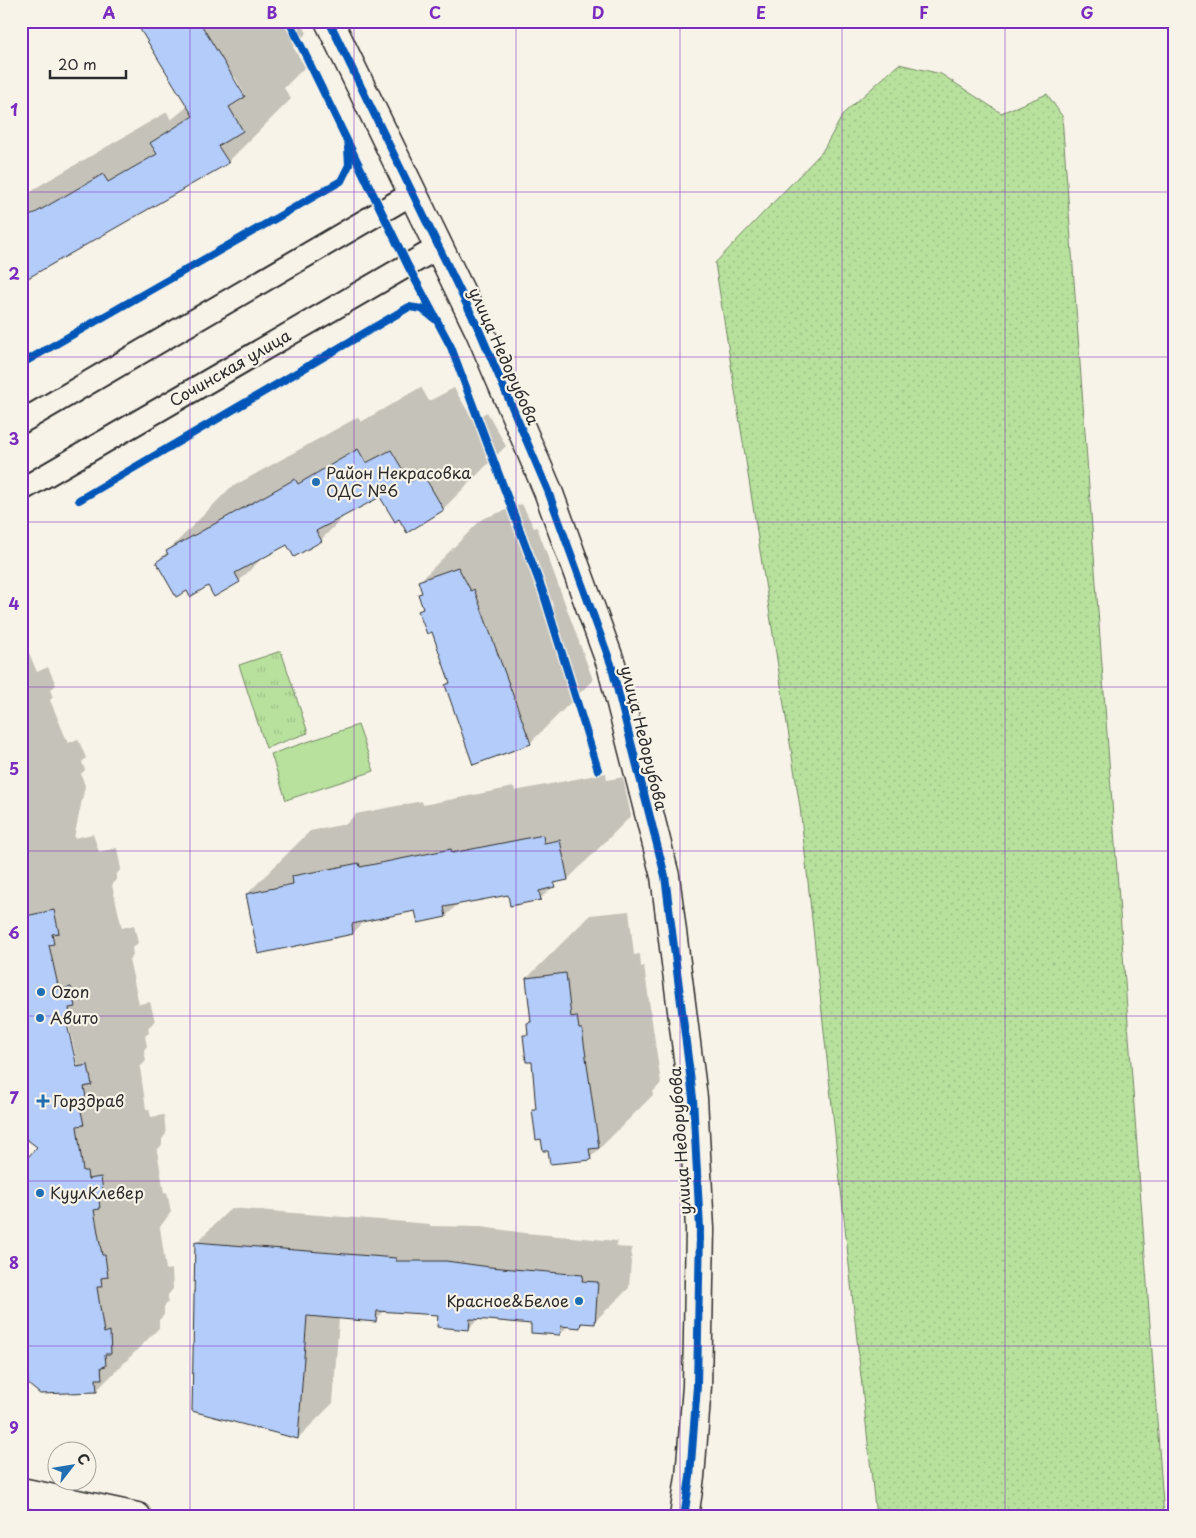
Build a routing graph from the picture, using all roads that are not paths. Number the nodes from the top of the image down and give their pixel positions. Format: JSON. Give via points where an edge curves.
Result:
{"nodes":[{"id":1,"x":330,"y":21,"type":"edge"},
{"id":2,"x":413,"y":193,"type":"junction"},
{"id":3,"x":439,"y":247,"type":"junction"},
{"id":4,"x":21,"y":422,"type":"edge"},
{"id":5,"x":21,"y":490,"type":"edge"},
{"id":6,"x":21,"y":1492,"type":"edge"},
{"id":7,"x":138,"y":1517,"type":"edge"},
{"id":8,"x":684,"y":1517,"type":"edge"}],
"edges":[{"from":1,"to":2,"type":"street","name":"улица Недорубова"},
{"from":2,"to":3,"type":"street","name":"улица Недорубова"},
{"from":2,"to":4,"type":"street"},
{"from":3,"to":5,"type":"street","name":"Сочинская улица"},
{"from":3,"to":8,"type":"street","name":"улица Недорубова","via":[[480,332],[548,491],[608,655],[665,876],[693,1098],[700,1229],[697,1386]]},
{"from":6,"to":7,"type":"street"}]}
